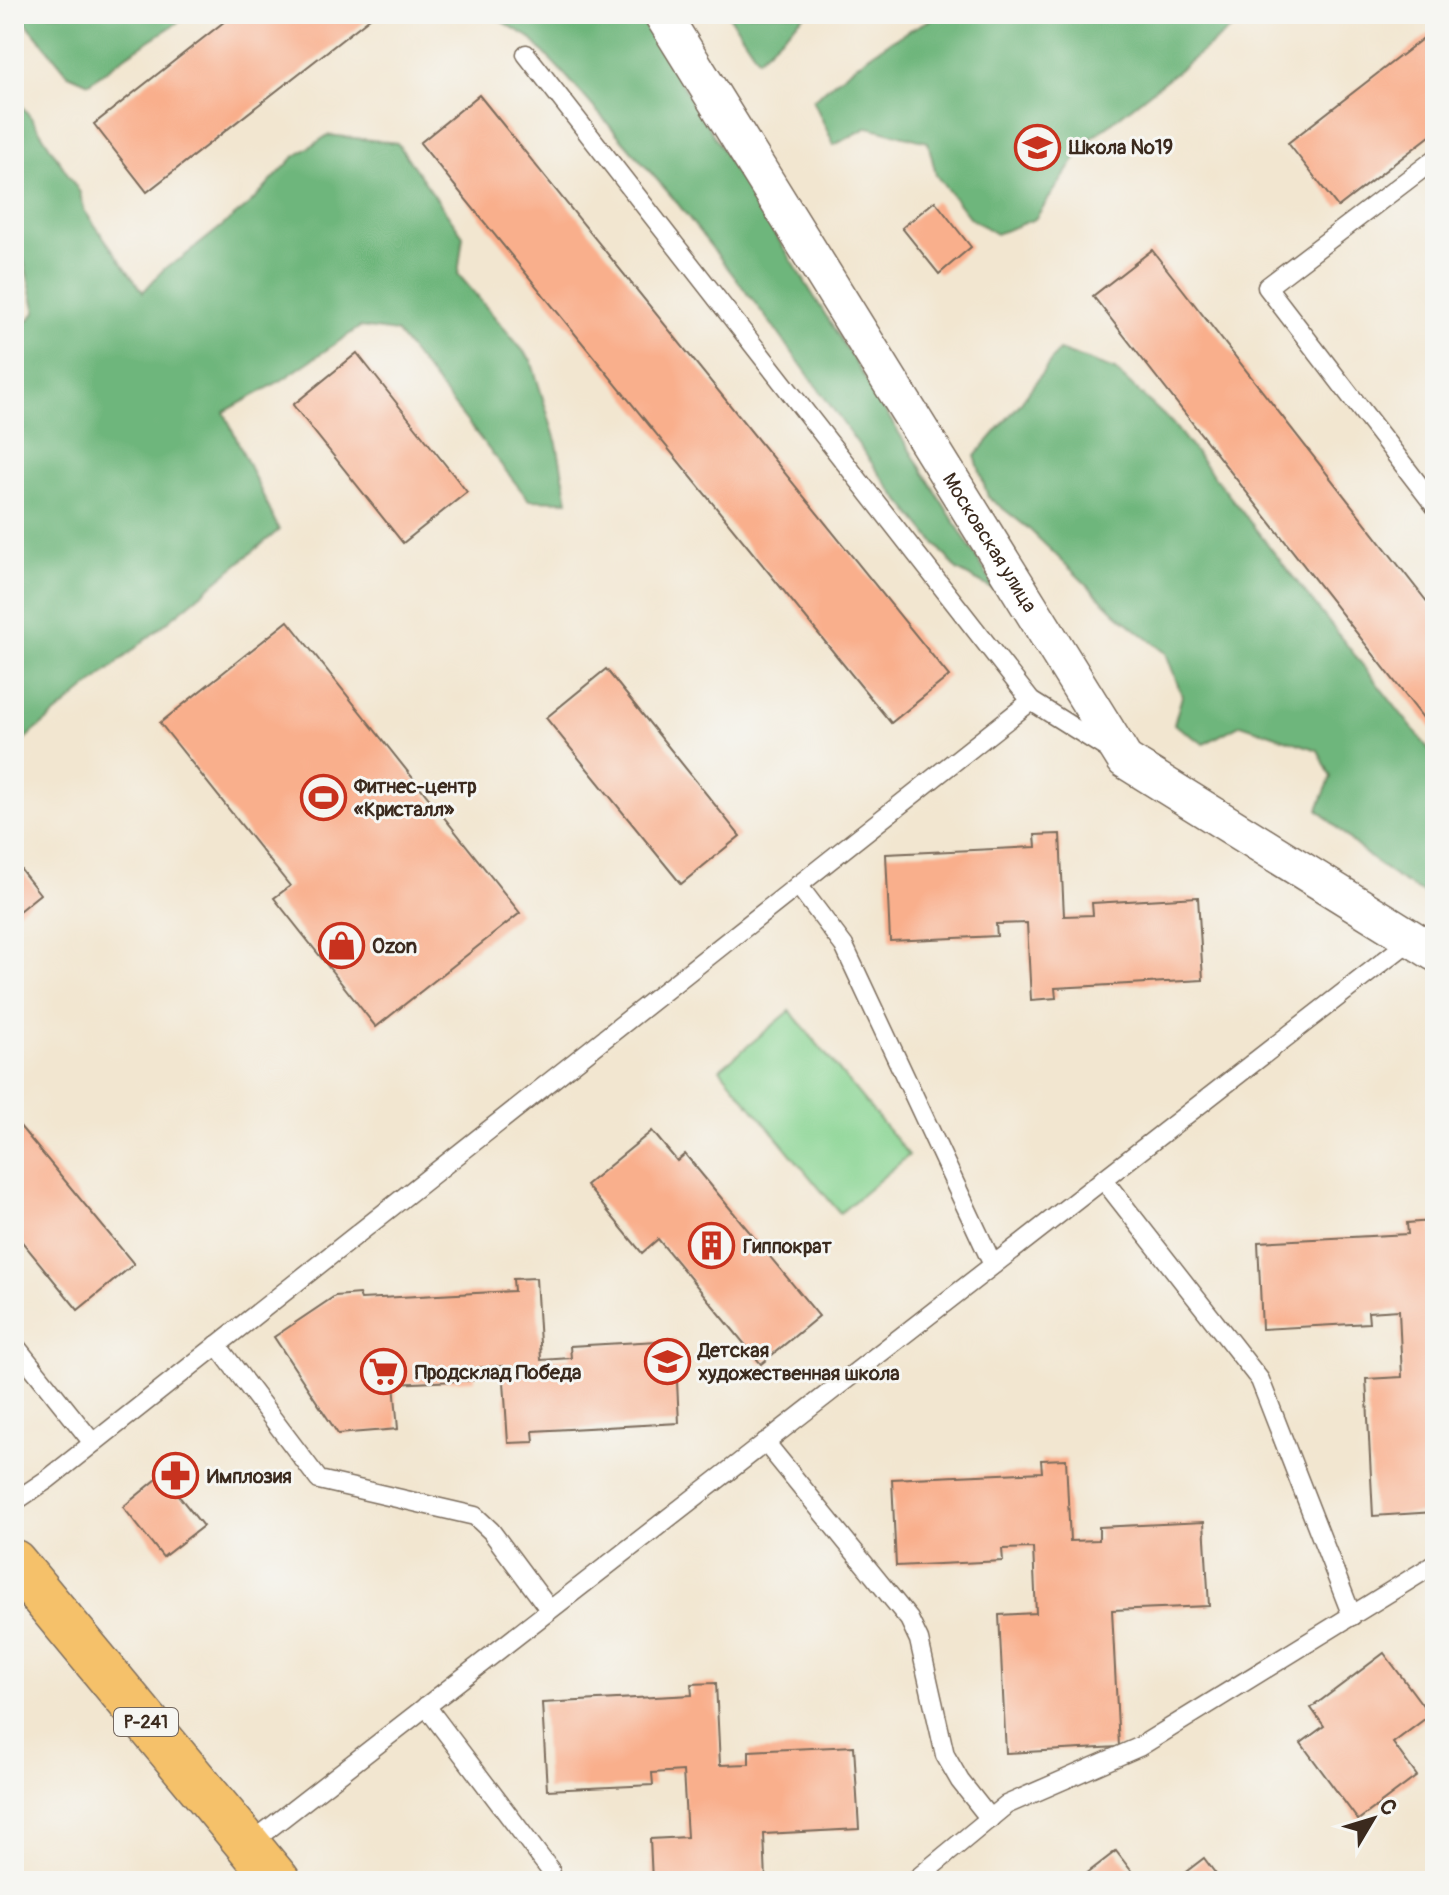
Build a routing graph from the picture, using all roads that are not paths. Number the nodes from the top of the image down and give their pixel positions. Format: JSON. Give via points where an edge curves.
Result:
{"nodes":[{"id":1,"x":662,"y":14,"type":"edge"},
{"id":2,"x":526,"y":54,"type":"dead end"},
{"id":3,"x":1435,"y":159,"type":"edge"},
{"id":4,"x":1435,"y":506,"type":"edge"},
{"id":5,"x":1031,"y":701,"type":"junction"},
{"id":6,"x":1125,"y":760,"type":"junction"},
{"id":7,"x":798,"y":885,"type":"junction"},
{"id":8,"x":1423,"y":946,"type":"edge"},
{"id":9,"x":1103,"y":1179,"type":"junction"},
{"id":10,"x":993,"y":1265,"type":"junction"},
{"id":11,"x":14,"y":1344,"type":"edge"},
{"id":12,"x":217,"y":1345,"type":"junction"},
{"id":13,"x":765,"y":1442,"type":"junction"},
{"id":14,"x":93,"y":1443,"type":"junction"},
{"id":15,"x":14,"y":1502,"type":"edge"},
{"id":16,"x":14,"y":1562,"type":"edge"},
{"id":17,"x":1435,"y":1564,"type":"edge"},
{"id":18,"x":549,"y":1609,"type":"junction"},
{"id":19,"x":1352,"y":1616,"type":"junction"},
{"id":20,"x":426,"y":1706,"type":"junction"},
{"id":21,"x":990,"y":1819,"type":"junction"},
{"id":22,"x":248,"y":1845,"type":"junction"},
{"id":23,"x":278,"y":1881,"type":"edge"},
{"id":24,"x":553,"y":1881,"type":"edge"},
{"id":25,"x":914,"y":1881,"type":"edge"}],
"edges":[{"from":1,"to":6,"type":"street","name":"Московская улица"},
{"from":2,"to":5,"type":"lane"},
{"from":3,"to":4,"type":"lane","via":[[1267,287]]},
{"from":5,"to":6,"type":"lane"},
{"from":5,"to":7,"type":"lane"},
{"from":6,"to":8,"type":"street","name":"Московская улица"},
{"from":7,"to":10,"type":"lane","via":[[844,946]]},
{"from":7,"to":12,"type":"lane"},
{"from":8,"to":9,"type":"lane"},
{"from":9,"to":10,"type":"lane"},
{"from":9,"to":19,"type":"lane","via":[[1260,1380]]},
{"from":10,"to":13,"type":"lane"},
{"from":11,"to":14,"type":"lane"},
{"from":12,"to":14,"type":"lane"},
{"from":12,"to":18,"type":"lane","via":[[319,1480],[475,1516]]},
{"from":13,"to":18,"type":"lane"},
{"from":13,"to":21,"type":"lane","via":[[909,1619],[945,1755]]},
{"from":14,"to":15,"type":"lane"},
{"from":16,"to":22,"type":"highway","number":"Р-241"},
{"from":17,"to":19,"type":"lane"},
{"from":18,"to":20,"type":"lane"},
{"from":19,"to":21,"type":"lane","via":[[1139,1747],[1006,1805]]},
{"from":20,"to":22,"type":"lane"},
{"from":20,"to":24,"type":"lane","via":[[550,1870]]},
{"from":21,"to":25,"type":"lane"},
{"from":22,"to":23,"type":"highway","number":"Р-241"}]}
